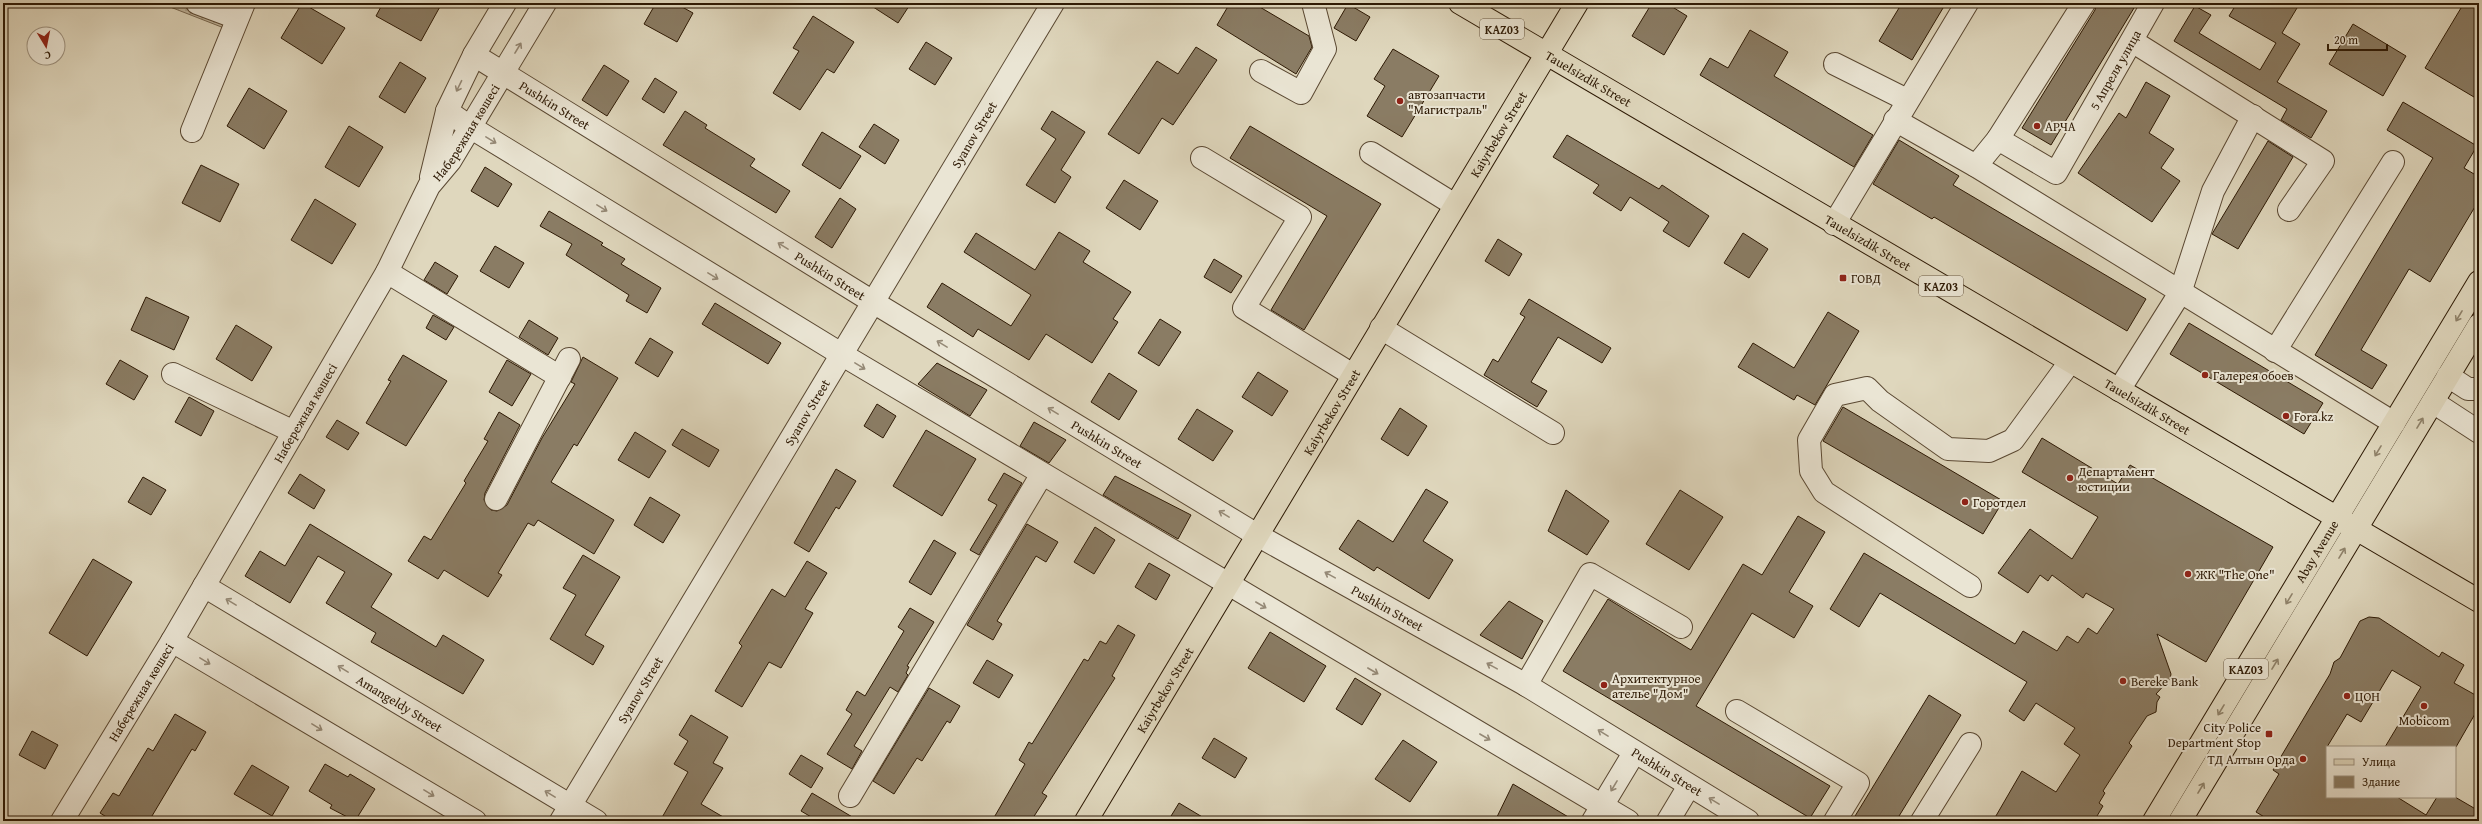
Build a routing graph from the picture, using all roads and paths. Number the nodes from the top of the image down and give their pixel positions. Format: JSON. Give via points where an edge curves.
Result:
{"nodes":[{"id":1,"x":197,"y":3,"type":"edge"},
{"id":2,"x":504,"y":3,"type":"edge"},
{"id":3,"x":545,"y":3,"type":"edge"},
{"id":4,"x":1053,"y":3,"type":"edge"},
{"id":5,"x":1313,"y":3,"type":"edge"},
{"id":6,"x":1460,"y":3,"type":"edge"},
{"id":7,"x":1577,"y":3,"type":"edge"},
{"id":8,"x":1967,"y":3,"type":"edge"},
{"id":9,"x":2084,"y":3,"type":"edge"},
{"id":10,"x":2153,"y":3,"type":"edge"},
{"id":11,"x":241,"y":10,"type":"edge"},
{"id":12,"x":2132,"y":40,"type":"junction"},
{"id":13,"x":1545,"y":54,"type":"junction"},
{"id":14,"x":474,"y":56,"type":"junction"},
{"id":15,"x":1835,"y":64,"type":"dead end"},
{"id":16,"x":1261,"y":71,"type":"dead end"},
{"id":17,"x":503,"y":72,"type":"junction"},
{"id":18,"x":1907,"y":100,"type":"junction"},
{"id":19,"x":447,"y":111,"type":"junction"},
{"id":20,"x":2253,"y":116,"type":"junction"},
{"id":21,"x":1895,"y":120,"type":"junction"},
{"id":22,"x":470,"y":127,"type":"junction"},
{"id":23,"x":192,"y":131,"type":"dead end"},
{"id":24,"x":1998,"y":139,"type":"junction"},
{"id":25,"x":1371,"y":153,"type":"dead end"},
{"id":26,"x":1202,"y":158,"type":"dead end"},
{"id":27,"x":2393,"y":162,"type":"dead end"},
{"id":28,"x":1976,"y":166,"type":"junction"},
{"id":29,"x":429,"y":186,"type":"junction"},
{"id":30,"x":1455,"y":205,"type":"junction"},
{"id":31,"x":2288,"y":210,"type":"dead end"},
{"id":32,"x":1834,"y":224,"type":"junction"},
{"id":33,"x":387,"y":272,"type":"junction"},
{"id":34,"x":2479,"y":282,"type":"edge"},
{"id":35,"x":2180,"y":293,"type":"junction"},
{"id":36,"x":873,"y":302,"type":"junction"},
{"id":37,"x":2479,"y":325,"type":"edge"},
{"id":38,"x":1381,"y":328,"type":"junction"},
{"id":39,"x":2275,"y":351,"type":"junction"},
{"id":40,"x":841,"y":354,"type":"junction"},
{"id":41,"x":2070,"y":362,"type":"junction"},
{"id":42,"x":173,"y":374,"type":"dead end"},
{"id":43,"x":1353,"y":375,"type":"junction"},
{"id":44,"x":2448,"y":376,"type":"junction"},
{"id":45,"x":2479,"y":389,"type":"edge"},
{"id":46,"x":2119,"y":390,"type":"junction"},
{"id":47,"x":2433,"y":402,"type":"junction"},
{"id":48,"x":2394,"y":423,"type":"junction"},
{"id":49,"x":294,"y":432,"type":"junction"},
{"id":50,"x":2479,"y":432,"type":"edge"},
{"id":51,"x":1553,"y":433,"type":"dead end"},
{"id":52,"x":1042,"y":474,"type":"junction"},
{"id":53,"x":496,"y":499,"type":"dead end"},
{"id":54,"x":2338,"y":518,"type":"junction"},
{"id":55,"x":2357,"y":529,"type":"junction"},
{"id":56,"x":1258,"y":535,"type":"junction"},
{"id":57,"x":1227,"y":585,"type":"junction"},
{"id":58,"x":204,"y":586,"type":"junction"},
{"id":59,"x":1970,"y":586,"type":"dead end"},
{"id":60,"x":2479,"y":601,"type":"edge"},
{"id":61,"x":1681,"y":627,"type":"dead end"},
{"id":62,"x":172,"y":641,"type":"junction"},
{"id":63,"x":1526,"y":685,"type":"junction"},
{"id":64,"x":1737,"y":711,"type":"dead end"},
{"id":65,"x":1970,"y":744,"type":"dead end"},
{"id":66,"x":1634,"y":752,"type":"junction"},
{"id":67,"x":1689,"y":786,"type":"junction"},
{"id":68,"x":850,"y":796,"type":"dead end"},
{"id":69,"x":566,"y":813,"type":"edge"},
{"id":70,"x":1597,"y":813,"type":"edge"},
{"id":71,"x":62,"y":821,"type":"edge"},
{"id":72,"x":475,"y":821,"type":"edge"},
{"id":73,"x":596,"y":821,"type":"edge"},
{"id":74,"x":1086,"y":821,"type":"edge"},
{"id":75,"x":1628,"y":821,"type":"edge"},
{"id":76,"x":1668,"y":821,"type":"edge"},
{"id":77,"x":1748,"y":821,"type":"edge"},
{"id":78,"x":1835,"y":821,"type":"edge"},
{"id":79,"x":1922,"y":821,"type":"edge"},
{"id":80,"x":2154,"y":821,"type":"edge"},
{"id":81,"x":2180,"y":821,"type":"edge"}],
"edges":[{"from":1,"to":11,"type":"street"},
{"from":2,"to":14,"type":"street"},
{"from":17,"to":3,"type":"street","name":"Набережная көшесі","one_way":true},
{"from":4,"to":36,"type":"street","name":"Syanov Street"},
{"from":5,"to":16,"type":"street","via":[[1325,49],[1301,93]]},
{"from":6,"to":13,"type":"main road","name":"Tauelsіzdіk Street","number":"KАZ03"},
{"from":7,"to":13,"type":"main road","name":"Kaiyrbekov Street"},
{"from":8,"to":18,"type":"street"},
{"from":9,"to":24,"type":"street"},
{"from":10,"to":12,"type":"street","name":"5 Апреля улица"},
{"from":11,"to":23,"type":"street"},
{"from":12,"to":20,"type":"street"},
{"from":12,"to":24,"type":"street","name":"5 Апреля улица","via":[[2056,173]]},
{"from":13,"to":30,"type":"main road","name":"Kaiyrbekov Street"},
{"from":13,"to":32,"type":"main road","name":"Tauelsіzdіk Street","number":"KАZ03"},
{"from":14,"to":17,"type":"street","name":"Pushkin Street"},
{"from":14,"to":19,"type":"street","one_way":true},
{"from":15,"to":18,"type":"street"},
{"from":17,"to":22,"type":"street","name":"Набережная көшесі"},
{"from":36,"to":17,"type":"street","name":"Pushkin Street","one_way":true},
{"from":18,"to":21,"type":"street"},
{"from":19,"to":22,"type":"street"},
{"from":19,"to":29,"type":"street"},
{"from":20,"to":31,"type":"street","via":[[2323,160]]},
{"from":20,"to":35,"type":"street","via":[[2213,191]]},
{"from":21,"to":28,"type":"street"},
{"from":21,"to":32,"type":"street"},
{"from":22,"to":29,"type":"street","name":"Набережная көшесі","via":[[450,161]]},
{"from":22,"to":40,"type":"street","one_way":true},
{"from":24,"to":28,"type":"street"},
{"from":25,"to":30,"type":"street"},
{"from":26,"to":43,"type":"street","via":[[1300,217],[1244,308]]},
{"from":27,"to":39,"type":"street"},
{"from":28,"to":35,"type":"street"},
{"from":29,"to":33,"type":"street","name":"Набережная көшесі"},
{"from":30,"to":38,"type":"main road","name":"Kaiyrbekov Street"},
{"from":32,"to":41,"type":"main road","name":"Tauelsіzdіk Street","number":"KАZ03"},
{"from":33,"to":49,"type":"street","name":"Набережная көшесі"},
{"from":33,"to":53,"type":"street","via":[[564,368]]},
{"from":34,"to":48,"type":"main road","name":"Abay Avenue","one_way":true},
{"from":35,"to":39,"type":"street"},
{"from":35,"to":46,"type":"street"},
{"from":36,"to":40,"type":"street","name":"Syanov Street"},
{"from":56,"to":36,"type":"street","name":"Pushkin Street","one_way":true},
{"from":37,"to":44,"type":"main road","name":"Abay Avenue"},
{"from":38,"to":43,"type":"main road","name":"Kaiyrbekov Street"},
{"from":38,"to":51,"type":"street"},
{"from":39,"to":48,"type":"street"},
{"from":40,"to":52,"type":"street","one_way":true},
{"from":40,"to":69,"type":"street","name":"Syanov Street"},
{"from":41,"to":46,"type":"main road","name":"Tauelsіzdіk Street","number":"KАZ03"},
{"from":41,"to":59,"type":"street","via":[[2013,440],[1989,451],[1948,449],[1880,401],[1867,388],[1835,395],[1809,440],[1811,471],[1824,492]]},
{"from":42,"to":49,"type":"street"},
{"from":43,"to":56,"type":"main road","name":"Kaiyrbekov Street"},
{"from":44,"to":45,"type":"street","via":[[2468,389]]},
{"from":44,"to":47,"type":"main road","name":"Abay Avenue"},
{"from":46,"to":54,"type":"main road","name":"Tauelsіzdіk Street","number":"KАZ03"},
{"from":47,"to":50,"type":"street"},
{"from":55,"to":47,"type":"main road","name":"Abay Avenue","one_way":true},
{"from":48,"to":54,"type":"main road","name":"Abay Avenue","one_way":true},
{"from":49,"to":58,"type":"street","name":"Набережная көшесі"},
{"from":52,"to":57,"type":"street"},
{"from":52,"to":68,"type":"street"},
{"from":54,"to":55,"type":"main road","number":"KАZ03"},
{"from":54,"to":80,"type":"main road","name":"Abay Avenue","number":"KАZ03","one_way":true},
{"from":55,"to":60,"type":"main road"},
{"from":81,"to":55,"type":"main road","name":"Abay Avenue","number":"KАZ03","one_way":true},
{"from":56,"to":57,"type":"main road","name":"Kaiyrbekov Street"},
{"from":63,"to":56,"type":"street","name":"Pushkin Street","one_way":true},
{"from":57,"to":70,"type":"street","one_way":true},
{"from":57,"to":74,"type":"main road","name":"Kaiyrbekov Street"},
{"from":58,"to":62,"type":"street","name":"Набережная көшесі"},
{"from":69,"to":58,"type":"street","name":"Amangeldy Street","one_way":true},
{"from":61,"to":63,"type":"street","via":[[1590,574]]},
{"from":62,"to":71,"type":"street","name":"Набережная көшесі"},
{"from":62,"to":72,"type":"street","one_way":true},
{"from":66,"to":63,"type":"street","name":"Pushkin Street","one_way":true},
{"from":64,"to":78,"type":"street","via":[[1858,783]]},
{"from":65,"to":79,"type":"street"},
{"from":66,"to":67,"type":"street","name":"Pushkin Street"},
{"from":66,"to":70,"type":"street","one_way":true},
{"from":67,"to":76,"type":"street"},
{"from":77,"to":67,"type":"street","name":"Pushkin Street","one_way":true},
{"from":69,"to":73,"type":"street","name":"Amangeldy Street"},
{"from":70,"to":75,"type":"street"}]}
